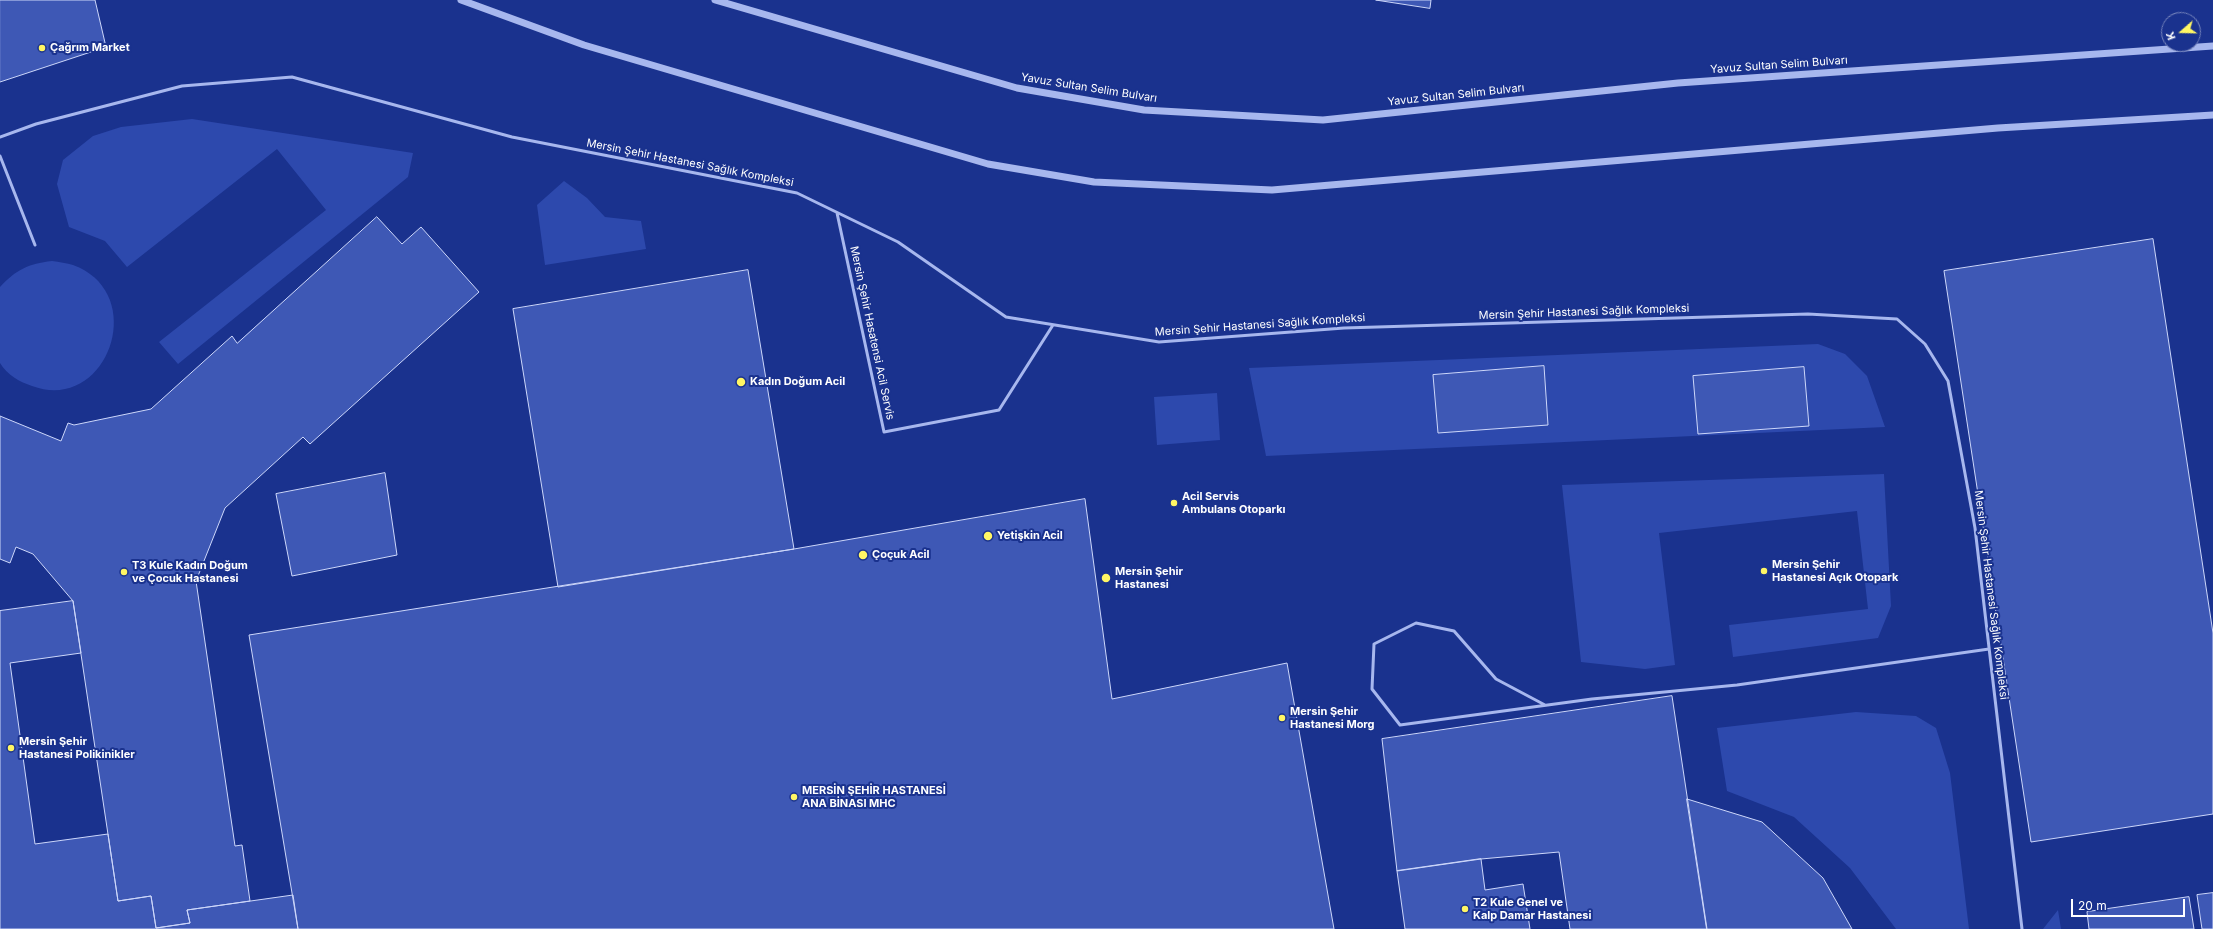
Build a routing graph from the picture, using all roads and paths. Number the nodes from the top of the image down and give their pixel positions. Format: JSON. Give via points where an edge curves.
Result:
{"nodes":[{"id":1,"x":462,"y":0,"type":"edge"},
{"id":2,"x":715,"y":0,"type":"edge"},
{"id":3,"x":2213,"y":46,"type":"edge"},
{"id":4,"x":2213,"y":115,"type":"edge"},
{"id":5,"x":0,"y":137,"type":"edge"},
{"id":6,"x":0,"y":156,"type":"edge"},
{"id":7,"x":837,"y":213,"type":"junction"},
{"id":8,"x":35,"y":245,"type":"dead end"},
{"id":9,"x":1053,"y":325,"type":"junction"},
{"id":10,"x":1989,"y":649,"type":"junction"},
{"id":11,"x":1545,"y":705,"type":"junction"},
{"id":12,"x":2022,"y":929,"type":"edge"}],
"edges":[{"from":1,"to":4,"type":"street","via":[[584,45],[980,161],[1094,182],[1272,190],[1998,128]]},
{"from":2,"to":3,"type":"street","name":"Yavuz Sultan Selim Bulvarı","via":[[1017,88],[1144,110],[1323,120],[1678,83]]},
{"from":5,"to":7,"type":"lane","name":"Mersin Şehir Hastanesi Sağlık Kompleksi","via":[[36,124],[182,86],[292,77],[512,137],[797,193]]},
{"from":6,"to":8,"type":"lane"},
{"from":7,"to":9,"type":"lane","name":"Mersin Şehir Hastanesi Sağlık Kompleksi","via":[[898,242],[1006,317]]},
{"from":7,"to":9,"type":"lane","name":"Mersin Şehir Hasatensi Acil Servis","via":[[884,432],[999,410]]},
{"from":9,"to":10,"type":"lane","name":"Mersin Şehir Hastanesi Sağlık Kompleksi","via":[[1159,342],[1344,328],[1808,314],[1897,319],[1925,344],[1948,381],[1975,528]]},
{"from":10,"to":11,"type":"lane","via":[[1737,685]]},
{"from":10,"to":12,"type":"lane","name":"Mersin Şehir Hastanesi Sağlık Kompleksi"},
{"from":11,"to":11,"type":"lane","via":[[1400,724],[1372,689],[1374,644],[1416,622],[1454,631],[1496,679]]}]}
